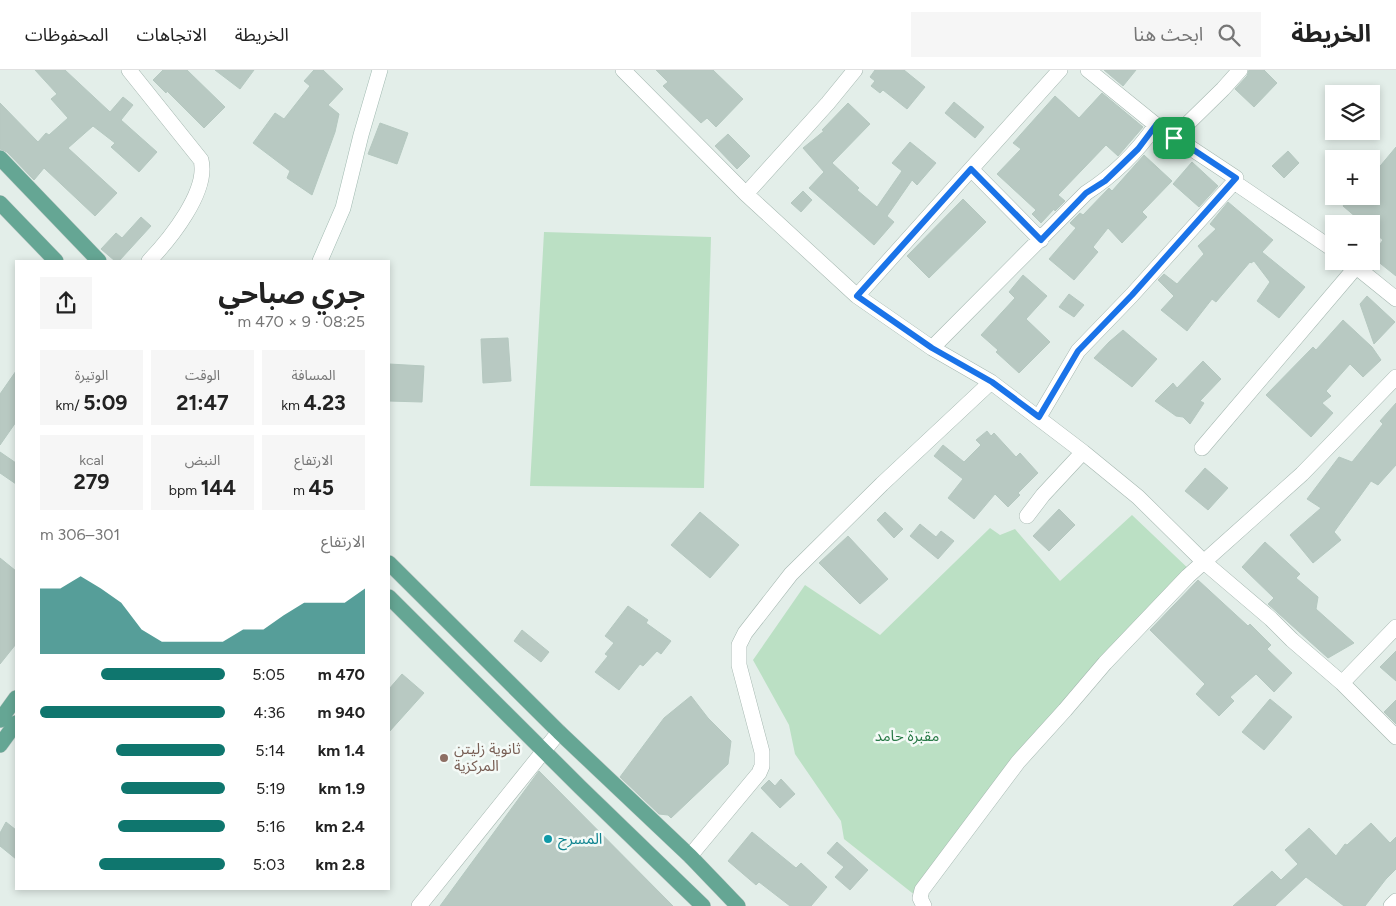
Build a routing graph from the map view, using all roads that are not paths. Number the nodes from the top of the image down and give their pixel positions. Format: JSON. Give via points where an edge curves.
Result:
{"nodes":[{"id":1,"x":380,"y":70,"type":"edge"},
{"id":2,"x":623,"y":70,"type":"edge"},
{"id":3,"x":855,"y":70,"type":"edge"},
{"id":4,"x":1060,"y":70,"type":"edge"},
{"id":5,"x":1088,"y":70,"type":"edge"},
{"id":6,"x":1240,"y":70,"type":"edge"},
{"id":7,"x":135,"y":72,"type":"edge"},
{"id":8,"x":1156,"y":125,"type":"junction"},
{"id":9,"x":1174,"y":138,"type":"junction"},
{"id":10,"x":0,"y":158,"type":"edge"},
{"id":11,"x":971,"y":169,"type":"junction"},
{"id":12,"x":1234,"y":182,"type":"junction"},
{"id":13,"x":746,"y":194,"type":"junction"},
{"id":14,"x":0,"y":203,"type":"edge"},
{"id":15,"x":1041,"y":240,"type":"junction"},
{"id":16,"x":1325,"y":244,"type":"edge"},
{"id":17,"x":55,"y":260,"type":"edge"},
{"id":18,"x":99,"y":260,"type":"edge"},
{"id":19,"x":150,"y":260,"type":"edge"},
{"id":20,"x":320,"y":260,"type":"edge"},
{"id":21,"x":1347,"y":270,"type":"edge"},
{"id":22,"x":1360,"y":270,"type":"edge"},
{"id":23,"x":857,"y":296,"type":"junction"},
{"id":24,"x":1396,"y":299,"type":"edge"},
{"id":25,"x":932,"y":348,"type":"junction"},
{"id":26,"x":1396,"y":377,"type":"edge"},
{"id":27,"x":992,"y":382,"type":"junction"},
{"id":28,"x":1039,"y":417,"type":"junction"},
{"id":29,"x":1202,"y":448,"type":"dead end"},
{"id":30,"x":1083,"y":452,"type":"junction"},
{"id":31,"x":1026,"y":516,"type":"dead end"},
{"id":32,"x":1204,"y":562,"type":"junction"},
{"id":33,"x":390,"y":564,"type":"edge"},
{"id":34,"x":390,"y":598,"type":"edge"},
{"id":35,"x":1396,"y":627,"type":"edge"},
{"id":36,"x":1342,"y":683,"type":"junction"},
{"id":37,"x":15,"y":699,"type":"edge"},
{"id":38,"x":0,"y":720,"type":"edge"},
{"id":39,"x":15,"y":723,"type":"edge"},
{"id":40,"x":559,"y":732,"type":"junction"},
{"id":41,"x":1396,"y":737,"type":"edge"},
{"id":42,"x":0,"y":745,"type":"edge"},
{"id":43,"x":544,"y":750,"type":"junction"},
{"id":44,"x":690,"y":856,"type":"junction"},
{"id":45,"x":1396,"y":901,"type":"edge"},
{"id":46,"x":419,"y":906,"type":"edge"},
{"id":47,"x":703,"y":906,"type":"edge"},
{"id":48,"x":738,"y":906,"type":"edge"},
{"id":49,"x":924,"y":906,"type":"edge"},
{"id":50,"x":1392,"y":906,"type":"edge"}],
"edges":[{"from":1,"to":20,"type":"street","via":[[342,208]]},
{"from":2,"to":13,"type":"street"},
{"from":3,"to":13,"type":"street"},
{"from":4,"to":11,"type":"street"},
{"from":5,"to":8,"type":"street"},
{"from":6,"to":9,"type":"street"},
{"from":7,"to":19,"type":"street","via":[[201,160],[203,170],[192,203]]},
{"from":8,"to":9,"type":"street"},
{"from":8,"to":15,"type":"street","via":[[1138,149],[1105,181],[1086,193]]},
{"from":9,"to":12,"type":"street","via":[[1236,178]]},
{"from":10,"to":18,"type":"main road"},
{"from":11,"to":15,"type":"street"},
{"from":11,"to":23,"type":"street"},
{"from":12,"to":16,"type":"street"},
{"from":12,"to":28,"type":"street","via":[[1078,351]]},
{"from":13,"to":23,"type":"street"},
{"from":14,"to":17,"type":"main road"},
{"from":15,"to":25,"type":"street"},
{"from":21,"to":29,"type":"street"},
{"from":22,"to":24,"type":"street"},
{"from":23,"to":25,"type":"street"},
{"from":25,"to":27,"type":"street"},
{"from":26,"to":32,"type":"street","via":[[1302,474]]},
{"from":27,"to":28,"type":"street"},
{"from":27,"to":44,"type":"street","via":[[791,574],[745,633],[739,645],[739,665],[762,752],[762,766]]},
{"from":28,"to":30,"type":"street"},
{"from":30,"to":31,"type":"street"},
{"from":30,"to":32,"type":"street","via":[[1138,497]]},
{"from":32,"to":36,"type":"street"},
{"from":32,"to":49,"type":"street","via":[[1156,608],[1018,762],[922,890],[920,898]]},
{"from":33,"to":40,"type":"main road"},
{"from":34,"to":43,"type":"main road"},
{"from":35,"to":36,"type":"street"},
{"from":36,"to":41,"type":"street"},
{"from":37,"to":38,"type":"main road"},
{"from":39,"to":42,"type":"main road"},
{"from":40,"to":43,"type":"street"},
{"from":40,"to":44,"type":"main road"},
{"from":43,"to":46,"type":"street"},
{"from":43,"to":47,"type":"main road"},
{"from":44,"to":48,"type":"main road"},
{"from":45,"to":50,"type":"street"}]}
